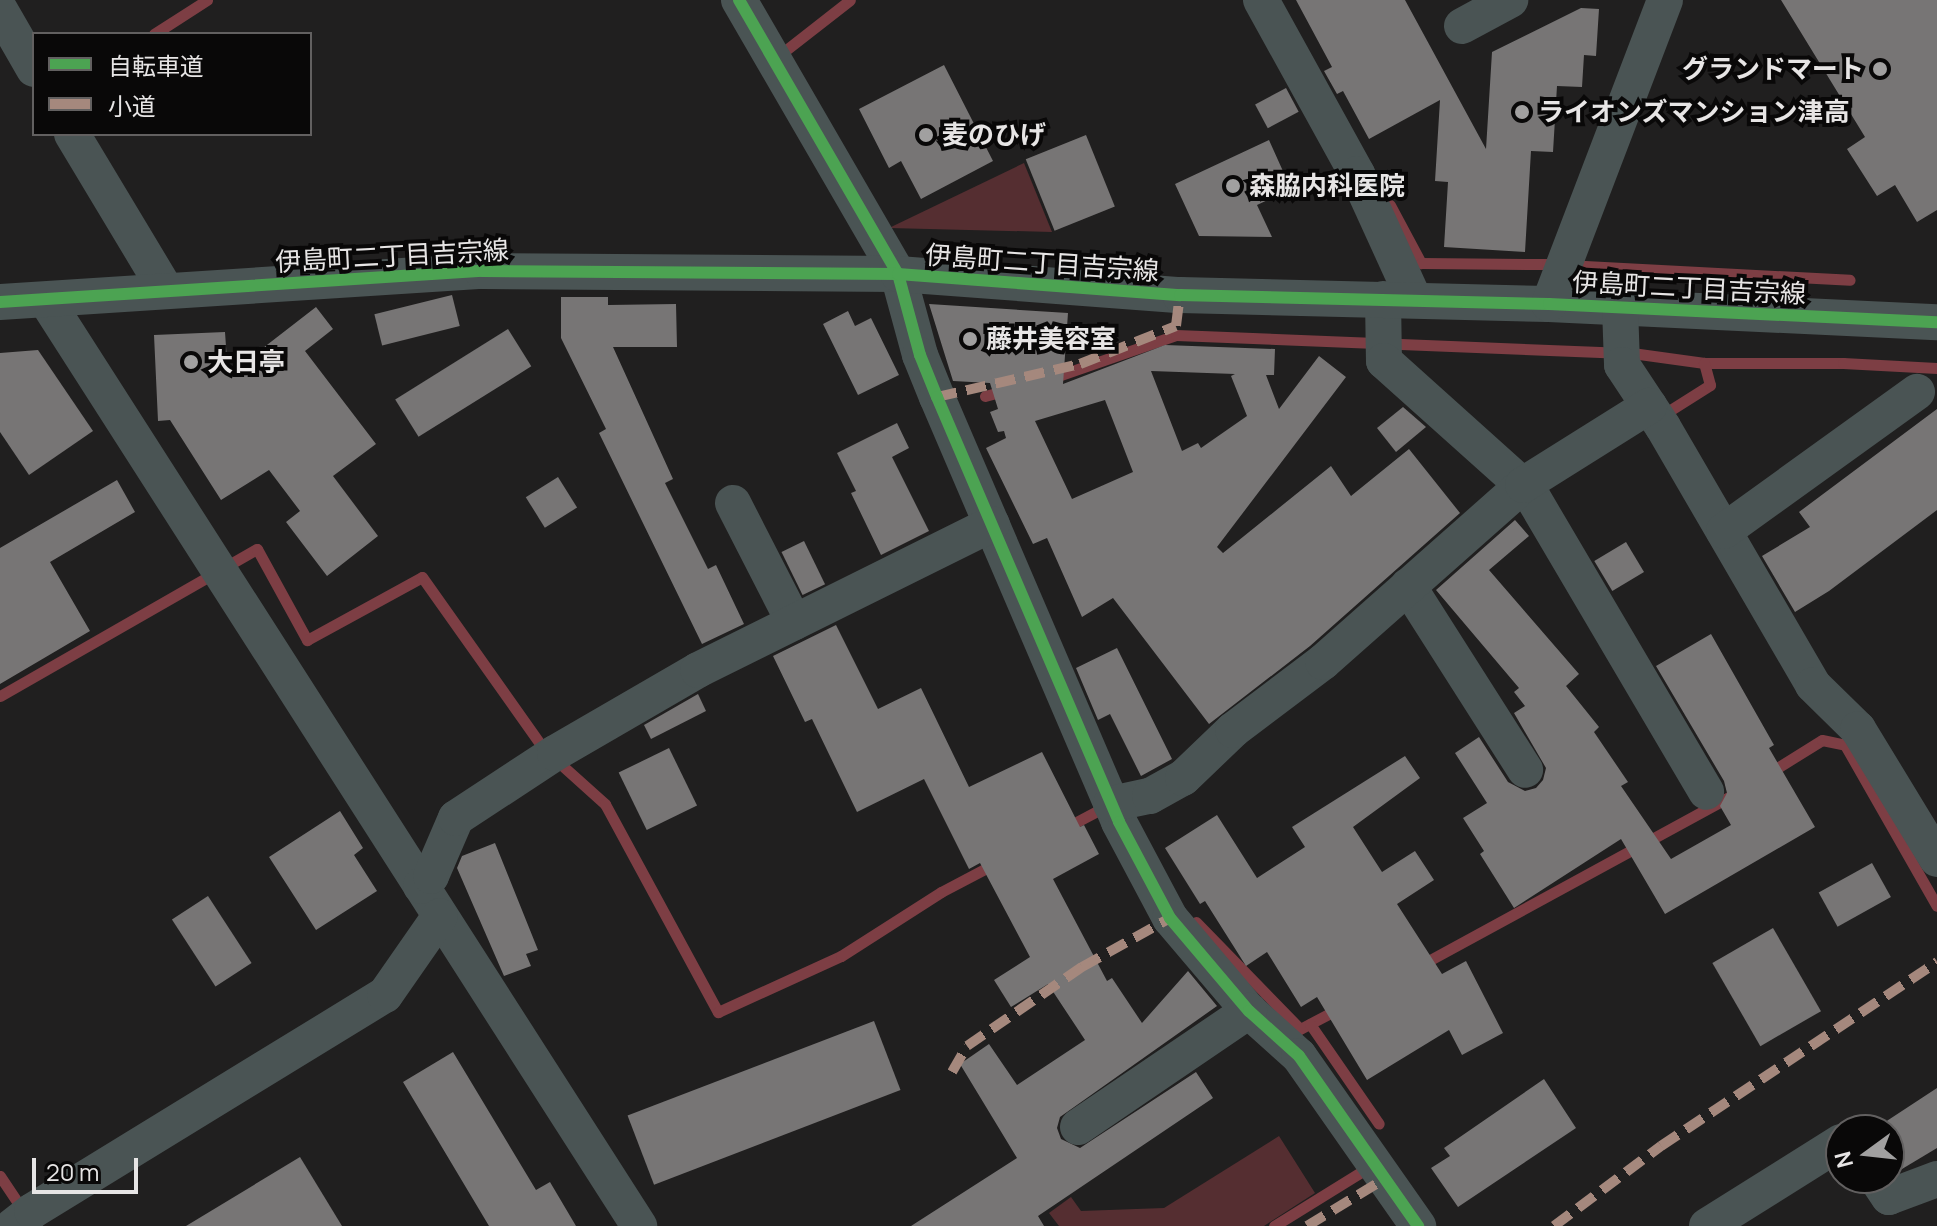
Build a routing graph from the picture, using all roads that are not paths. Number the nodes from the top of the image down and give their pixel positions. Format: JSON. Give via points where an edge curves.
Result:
{"nodes":[{"id":1,"x":739,"y":0,"type":"edge"},
{"id":2,"x":1261,"y":0,"type":"edge"},
{"id":3,"x":1510,"y":0,"type":"edge"},
{"id":4,"x":1665,"y":0,"type":"edge"},
{"id":5,"x":0,"y":10,"type":"edge"},
{"id":6,"x":1462,"y":26,"type":"dead end"},
{"id":7,"x":32,"y":66,"type":"edge"},
{"id":8,"x":73,"y":136,"type":"edge"},
{"id":9,"x":898,"y":274,"type":"junction"},
{"id":10,"x":1559,"y":277,"type":"junction"},
{"id":11,"x":165,"y":289,"type":"junction"},
{"id":12,"x":46,"y":300,"type":"junction"},
{"id":13,"x":1393,"y":301,"type":"junction"},
{"id":14,"x":0,"y":302,"type":"edge"},
{"id":15,"x":1937,"y":322,"type":"edge"},
{"id":16,"x":1621,"y":338,"type":"junction"},
{"id":17,"x":1917,"y":392,"type":"dead end"},
{"id":18,"x":1655,"y":415,"type":"junction"},
{"id":19,"x":1530,"y":494,"type":"junction"},
{"id":20,"x":733,"y":503,"type":"dead end"},
{"id":21,"x":992,"y":524,"type":"junction"},
{"id":22,"x":1724,"y":531,"type":"junction"},
{"id":23,"x":1408,"y":586,"type":"junction"},
{"id":24,"x":794,"y":622,"type":"junction"},
{"id":25,"x":1525,"y":770,"type":"dead end"},
{"id":26,"x":1706,"y":792,"type":"dead end"},
{"id":27,"x":1111,"y":804,"type":"junction"},
{"id":28,"x":1933,"y":844,"type":"edge"},
{"id":29,"x":430,"y":901,"type":"junction"},
{"id":30,"x":1249,"y":1011,"type":"junction"},
{"id":31,"x":1078,"y":1127,"type":"dead end"},
{"id":32,"x":1825,"y":1152,"type":"edge"},
{"id":33,"x":1937,"y":1179,"type":"edge"},
{"id":34,"x":1905,"y":1191,"type":"edge"},
{"id":35,"x":13,"y":1221,"type":"edge"},
{"id":36,"x":639,"y":1226,"type":"edge"},
{"id":37,"x":1418,"y":1226,"type":"edge"},
{"id":38,"x":1707,"y":1226,"type":"edge"}],
"edges":[{"from":1,"to":9,"type":"street"},
{"from":2,"to":13,"type":"street","via":[[1357,174]]},
{"from":3,"to":6,"type":"street"},
{"from":4,"to":10,"type":"street"},
{"from":5,"to":7,"type":"street"},
{"from":8,"to":11,"type":"street"},
{"from":9,"to":11,"type":"street","name":"伊島町二丁目吉宗線","via":[[482,271]]},
{"from":9,"to":13,"type":"street","name":"伊島町二丁目吉宗線","via":[[1180,295]]},
{"from":9,"to":21,"type":"street","via":[[920,355]]},
{"from":10,"to":13,"type":"street","name":"伊島町二丁目吉宗線"},
{"from":10,"to":16,"type":"street","name":"伊島町二丁目吉宗線"},
{"from":11,"to":12,"type":"street","name":"伊島町二丁目吉宗線"},
{"from":12,"to":14,"type":"street","name":"伊島町二丁目吉宗線"},
{"from":12,"to":29,"type":"street"},
{"from":13,"to":19,"type":"street","via":[[1384,361]]},
{"from":15,"to":16,"type":"street","name":"伊島町二丁目吉宗線"},
{"from":16,"to":18,"type":"street"},
{"from":17,"to":22,"type":"street"},
{"from":18,"to":19,"type":"street"},
{"from":18,"to":22,"type":"street"},
{"from":19,"to":23,"type":"street"},
{"from":19,"to":26,"type":"street"},
{"from":20,"to":24,"type":"street"},
{"from":21,"to":24,"type":"street"},
{"from":21,"to":27,"type":"street"},
{"from":22,"to":28,"type":"street","via":[[1813,685],[1858,729]]},
{"from":23,"to":25,"type":"street"},
{"from":23,"to":27,"type":"street","via":[[1323,662],[1233,730],[1183,778],[1150,796]]},
{"from":24,"to":29,"type":"street","via":[[698,670],[456,818],[431,876]]},
{"from":27,"to":30,"type":"street","via":[[1170,918]]},
{"from":29,"to":35,"type":"street","via":[[385,995]]},
{"from":29,"to":36,"type":"street"},
{"from":30,"to":31,"type":"street"},
{"from":30,"to":37,"type":"street","via":[[1299,1056]]},
{"from":32,"to":38,"type":"street"},
{"from":33,"to":34,"type":"street"}]}
